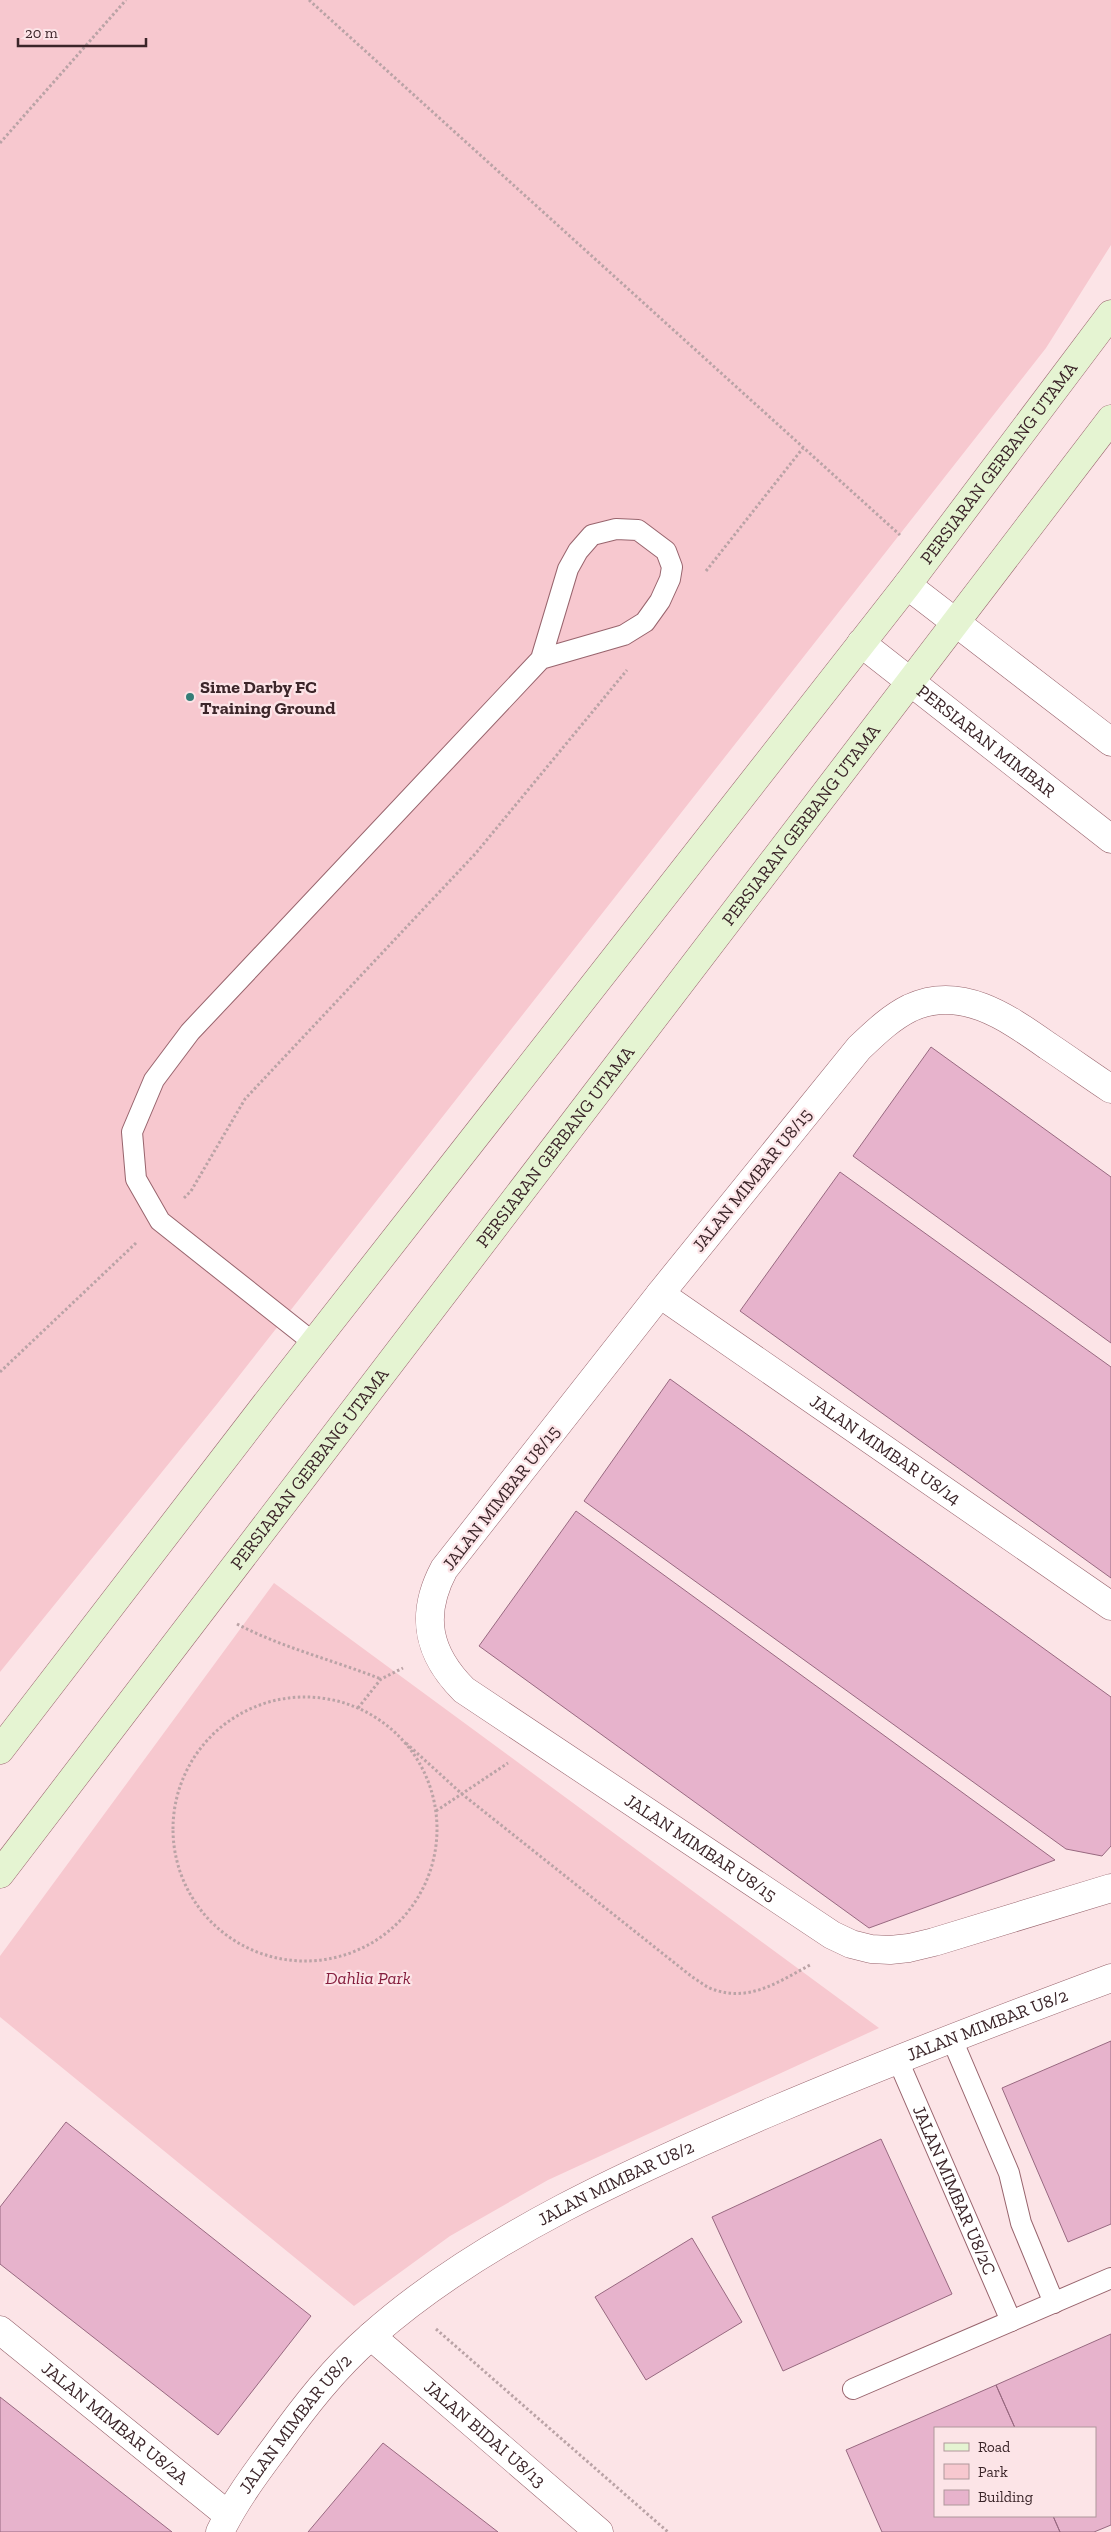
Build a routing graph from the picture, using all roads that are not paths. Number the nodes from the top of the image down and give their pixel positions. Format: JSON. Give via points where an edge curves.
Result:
{"nodes":[{"id":1,"x":1111,"y":314,"type":"edge"},
{"id":2,"x":1111,"y":419,"type":"edge"},
{"id":3,"x":907,"y":585,"type":"junction"},
{"id":4,"x":957,"y":623,"type":"junction"},
{"id":5,"x":861,"y":643,"type":"junction"},
{"id":6,"x":541,"y":659,"type":"junction"},
{"id":7,"x":912,"y":681,"type":"junction"},
{"id":8,"x":1111,"y":742,"type":"edge"},
{"id":9,"x":1111,"y":839,"type":"edge"},
{"id":10,"x":1111,"y":1089,"type":"edge"},
{"id":11,"x":660,"y":1294,"type":"junction"},
{"id":12,"x":314,"y":1343,"type":"junction"},
{"id":13,"x":1111,"y":1606,"type":"edge"},
{"id":14,"x":0,"y":1750,"type":"edge"},
{"id":15,"x":0,"y":1874,"type":"edge"},
{"id":16,"x":1111,"y":1888,"type":"edge"},
{"id":17,"x":1111,"y":1978,"type":"edge"},
{"id":18,"x":951,"y":2037,"type":"junction"},
{"id":19,"x":897,"y":2058,"type":"junction"},
{"id":20,"x":1111,"y":2278,"type":"edge"},
{"id":21,"x":1054,"y":2303,"type":"junction"},
{"id":22,"x":1012,"y":2321,"type":"junction"},
{"id":23,"x":0,"y":2330,"type":"edge"},
{"id":24,"x":371,"y":2336,"type":"junction"},
{"id":25,"x":853,"y":2389,"type":"dead end"},
{"id":26,"x":224,"y":2524,"type":"edge"},
{"id":27,"x":599,"y":2532,"type":"edge"}],
"edges":[{"from":1,"to":3,"type":"main road","name":"PERSIARAN GERBANG UTAMA"},
{"from":2,"to":4,"type":"main road","name":"PERSIARAN GERBANG UTAMA"},
{"from":3,"to":4,"type":"street"},
{"from":3,"to":5,"type":"main road","name":"PERSIARAN GERBANG UTAMA"},
{"from":4,"to":7,"type":"main road","name":"PERSIARAN GERBANG UTAMA"},
{"from":4,"to":8,"type":"street"},
{"from":5,"to":7,"type":"street","name":"PERSIARAN MIMBAR"},
{"from":5,"to":12,"type":"main road","name":"PERSIARAN GERBANG UTAMA"},
{"from":6,"to":6,"type":"lane","via":[[568,569],[592,535],[616,529],[638,530],[666,551],[672,567],[670,578],[660,601],[645,622],[624,635]]},
{"from":6,"to":12,"type":"lane","via":[[190,1032],[154,1080],[132,1132],[136,1179],[160,1221]]},
{"from":7,"to":9,"type":"street","name":"PERSIARAN MIMBAR"},
{"from":7,"to":15,"type":"main road","name":"PERSIARAN GERBANG UTAMA"},
{"from":10,"to":11,"type":"street","name":"JALAN MIMBAR U8/15","via":[[1003,1015],[978,1004],[945,999],[911,1008],[886,1022],[859,1048]]},
{"from":11,"to":13,"type":"street","name":"JALAN MIMBAR U8/14"},
{"from":11,"to":16,"type":"street","name":"JALAN MIMBAR U8/15","via":[[444,1569],[435,1586],[430,1608],[430,1631],[448,1674],[464,1690],[832,1936],[850,1944],[890,1950],[917,1946]]},
{"from":12,"to":14,"type":"main road","name":"PERSIARAN GERBANG UTAMA"},
{"from":17,"to":18,"type":"street","name":"JALAN MIMBAR U8/2"},
{"from":18,"to":19,"type":"street","name":"JALAN MIMBAR U8/2"},
{"from":18,"to":21,"type":"lane","via":[[1010,2173],[1021,2223]]},
{"from":19,"to":22,"type":"lane","name":"JALAN MIMBAR U8/2C"},
{"from":19,"to":24,"type":"street","name":"JALAN MIMBAR U8/2","via":[[690,2146],[591,2194],[465,2266]]},
{"from":20,"to":21,"type":"lane"},
{"from":21,"to":22,"type":"lane"},
{"from":22,"to":25,"type":"lane"},
{"from":23,"to":26,"type":"street","name":"JALAN MIMBAR U8/2A"},
{"from":24,"to":26,"type":"street","name":"JALAN MIMBAR U8/2","via":[[324,2383]]},
{"from":24,"to":27,"type":"street","name":"JALAN BIDAI U8/13"}]}
